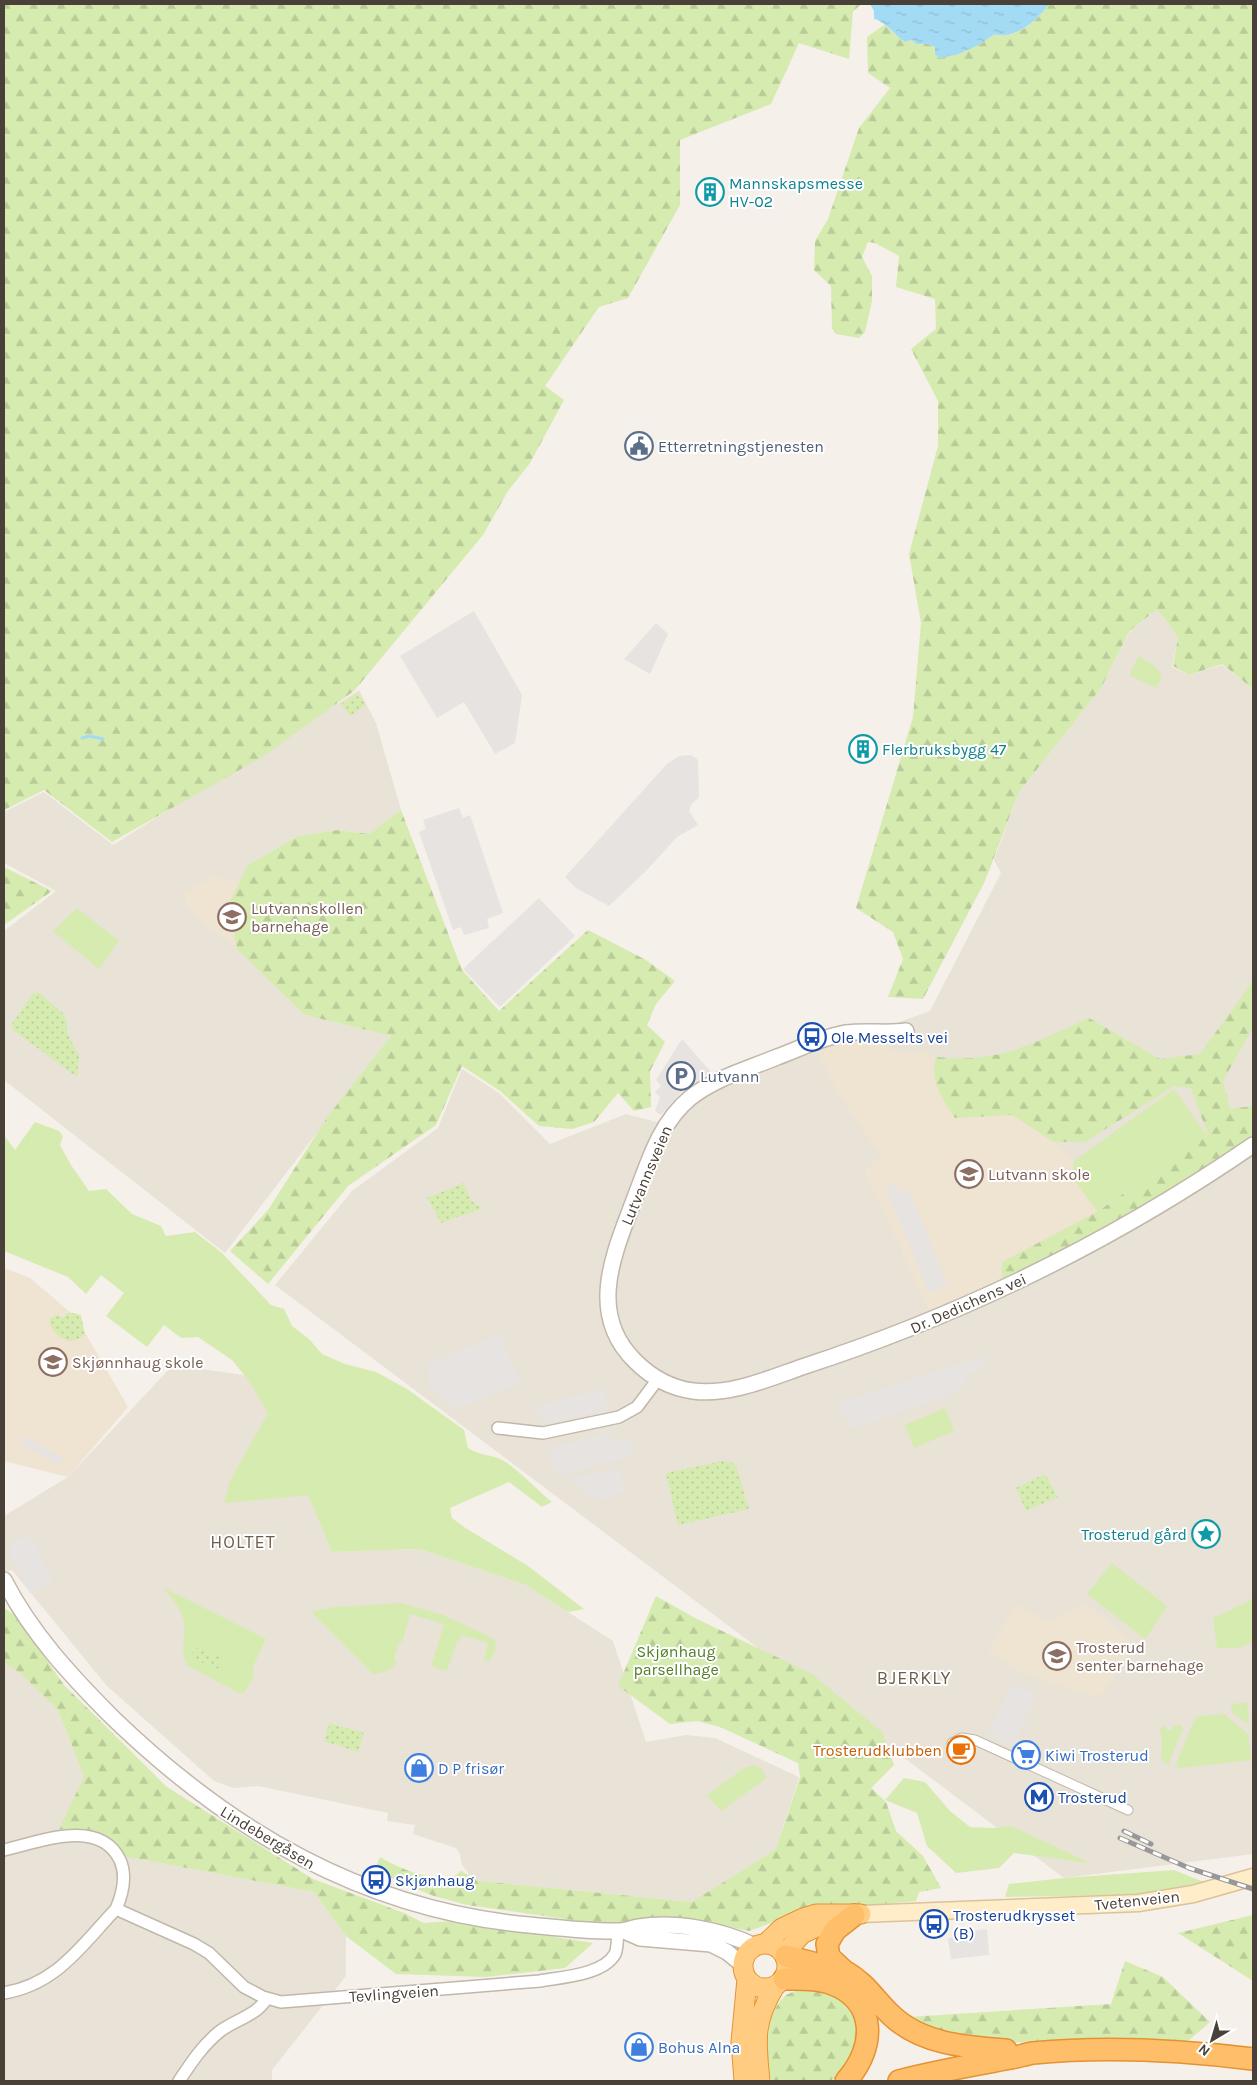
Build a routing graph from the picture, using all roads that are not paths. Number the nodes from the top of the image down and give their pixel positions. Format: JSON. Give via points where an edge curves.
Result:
{"nodes":[{"id":1,"x":906,"y":1031,"type":"dead end"},
{"id":2,"x":1253,"y":1145,"type":"edge"},
{"id":3,"x":658,"y":1379,"type":"junction"},
{"id":4,"x":498,"y":1428,"type":"dead end"},
{"id":5,"x":5,"y":1584,"type":"edge"},
{"id":6,"x":952,"y":1743,"type":"dead end"},
{"id":7,"x":1128,"y":1810,"type":"dead end"},
{"id":8,"x":4,"y":1850,"type":"edge"},
{"id":9,"x":1253,"y":1877,"type":"edge"},
{"id":10,"x":116,"y":1909,"type":"junction"},
{"id":11,"x":852,"y":1915,"type":"junction"},
{"id":12,"x":621,"y":1931,"type":"junction"},
{"id":13,"x":760,"y":1945,"type":"junction"},
{"id":14,"x":785,"y":1955,"type":"junction"},
{"id":15,"x":745,"y":1972,"type":"junction"},
{"id":16,"x":840,"y":1976,"type":"junction"},
{"id":17,"x":780,"y":1983,"type":"junction"},
{"id":18,"x":4,"y":1993,"type":"edge"},
{"id":19,"x":266,"y":1998,"type":"junction"},
{"id":20,"x":1031,"y":2054,"type":"junction"},
{"id":21,"x":1253,"y":2059,"type":"edge"},
{"id":22,"x":179,"y":2081,"type":"edge"},
{"id":23,"x":744,"y":2081,"type":"edge"},
{"id":24,"x":760,"y":2081,"type":"edge"},
{"id":25,"x":846,"y":2081,"type":"edge"},
{"id":26,"x":900,"y":2081,"type":"edge"}],
"edges":[{"from":1,"to":3,"type":"street","name":"Lutvannsveien","via":[[847,1033],[805,1046],[709,1086],[690,1098],[669,1121],[647,1165],[618,1242],[608,1282],[609,1313],[617,1335],[630,1356]]},
{"from":2,"to":3,"type":"street","name":"Dr. Dedichens vei","via":[[1104,1238],[1008,1286],[903,1331],[786,1373],[725,1390],[694,1391],[671,1386]]},
{"from":3,"to":4,"type":"street","via":[[636,1407],[619,1417],[543,1433]]},
{"from":5,"to":12,"type":"street","name":"Lindebergåsen","via":[[52,1652],[133,1737],[216,1806],[291,1853],[347,1880],[429,1908],[527,1925]]},
{"from":6,"to":7,"type":"street","via":[[962,1738],[975,1740]]},
{"from":8,"to":10,"type":"street","via":[[82,1834],[97,1838],[116,1854],[122,1867],[122,1896]]},
{"from":9,"to":11,"type":"main road","name":"Tvetenveien","via":[[1193,1894],[1138,1902]]},
{"from":10,"to":18,"type":"street","via":[[56,1972],[20,1990]]},
{"from":10,"to":19,"type":"street","name":"Tevlingveien","via":[[194,1944],[209,1953],[244,1987]]},
{"from":11,"to":13,"type":"highway","name":"Tvetenveien","via":[[816,1914],[803,1918],[782,1928]]},
{"from":11,"to":14,"type":"highway","name":"Tvetenveien","via":[[802,1934]]},
{"from":11,"to":16,"type":"highway","via":[[828,1940],[826,1951]]},
{"from":12,"to":13,"type":"street","name":"Lindebergåsen","via":[[640,1926],[699,1928]]},
{"from":12,"to":15,"type":"street","name":"Lindebergåsen","via":[[640,1938],[711,1944],[727,1952]]},
{"from":12,"to":19,"type":"street","name":"Tevlingveien","via":[[616,1952],[606,1964],[579,1974],[540,1982],[296,2003]]},
{"from":13,"to":14,"type":"highway","via":[[772,1944]]},
{"from":13,"to":15,"type":"highway","name":"Tvetenveien","via":[[746,1954]]},
{"from":14,"to":16,"type":"highway"},
{"from":14,"to":17,"type":"highway","via":[[788,1968]]},
{"from":15,"to":17,"type":"highway","via":[[760,1988]]},
{"from":15,"to":23,"type":"highway","name":"Tvetenveien","via":[[741,2042]]},
{"from":16,"to":17,"type":"highway"},
{"from":16,"to":20,"type":"highway","via":[[866,1986],[887,2011],[907,2028],[925,2037],[944,2043]]},
{"from":16,"to":25,"type":"highway","via":[[864,2013],[868,2036],[863,2058]]},
{"from":17,"to":24,"type":"highway","via":[[759,2021]]},
{"from":19,"to":22,"type":"street","via":[[261,2007],[207,2042]]},
{"from":20,"to":21,"type":"highway","via":[[1136,2049]]},
{"from":20,"to":26,"type":"highway"}]}
